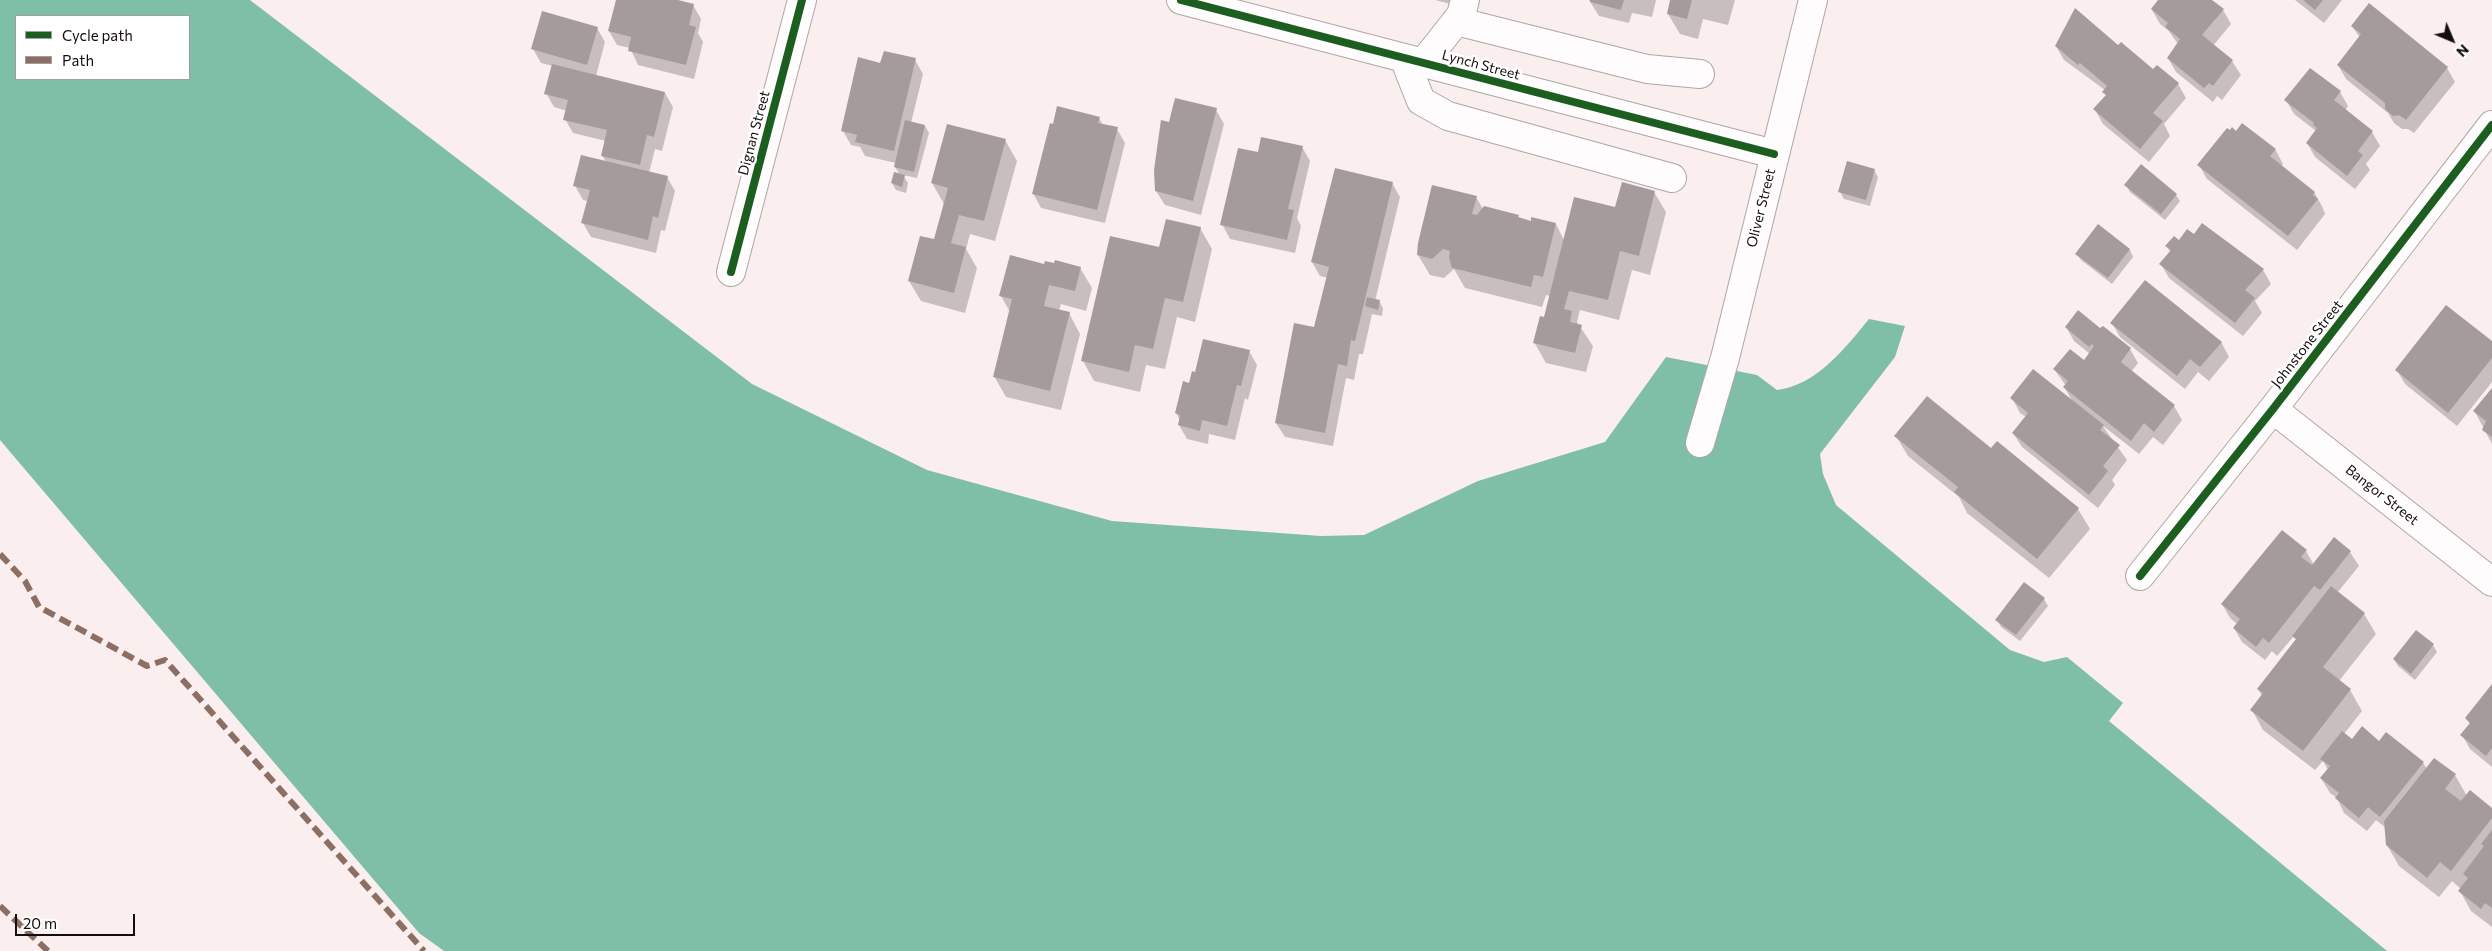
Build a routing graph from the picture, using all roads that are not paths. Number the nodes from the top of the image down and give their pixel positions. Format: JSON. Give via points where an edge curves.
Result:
{"nodes":[{"id":1,"x":802,"y":0,"type":"edge"},
{"id":2,"x":1181,"y":0,"type":"edge"},
{"id":3,"x":1813,"y":0,"type":"edge"},
{"id":4,"x":1461,"y":10,"type":"edge"},
{"id":5,"x":1413,"y":60,"type":"junction"},
{"id":6,"x":1700,"y":74,"type":"dead end"},
{"id":7,"x":2492,"y":125,"type":"edge"},
{"id":8,"x":1774,"y":154,"type":"junction"},
{"id":9,"x":1672,"y":178,"type":"dead end"},
{"id":10,"x":731,"y":272,"type":"dead end"},
{"id":11,"x":2273,"y":409,"type":"junction"},
{"id":12,"x":1700,"y":443,"type":"dead end"},
{"id":13,"x":2140,"y":576,"type":"dead end"},
{"id":14,"x":2492,"y":582,"type":"edge"}],
"edges":[{"from":1,"to":10,"type":"street","name":"Dignan Street"},
{"from":2,"to":5,"type":"street","name":"Lynch Street"},
{"from":3,"to":8,"type":"street","name":"Oliver Street"},
{"from":4,"to":5,"type":"street"},
{"from":4,"to":6,"type":"street","via":[[1648,69]]},
{"from":5,"to":8,"type":"street","name":"Lynch Street"},
{"from":5,"to":9,"type":"street","via":[[1421,101],[1448,116]]},
{"from":7,"to":11,"type":"street","name":"Johnstone Street"},
{"from":8,"to":12,"type":"street","name":"Oliver Street","via":[[1725,358]]},
{"from":11,"to":13,"type":"street","name":"Johnstone Street"},
{"from":11,"to":14,"type":"street","name":"Bangor Street"}]}
